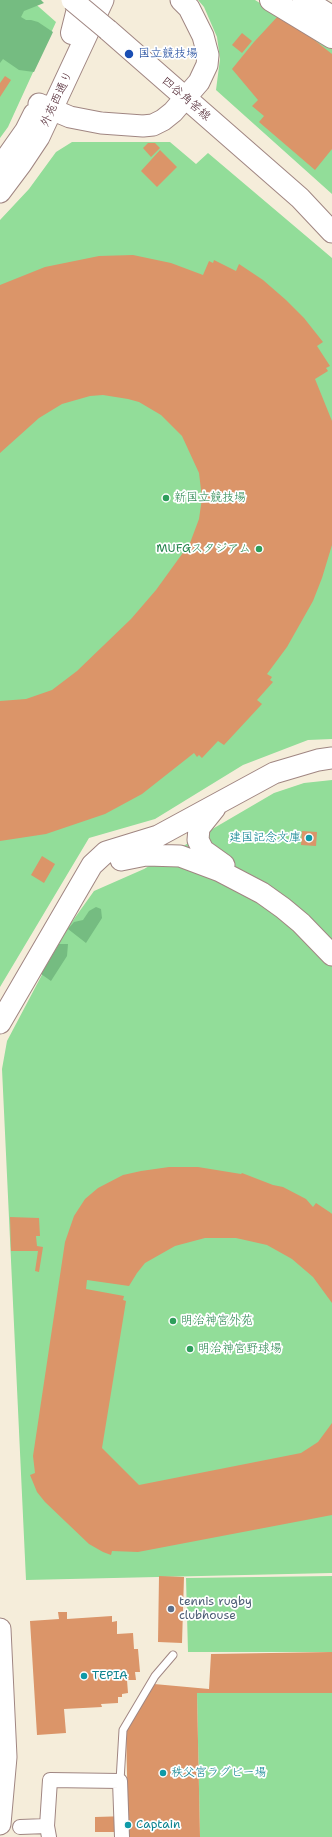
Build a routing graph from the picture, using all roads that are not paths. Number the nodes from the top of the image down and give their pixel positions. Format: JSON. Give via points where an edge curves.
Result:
{"nodes":[{"id":1,"x":72,"y":0,"type":"edge"},
{"id":2,"x":82,"y":0,"type":"edge"},
{"id":3,"x":87,"y":0,"type":"edge"},
{"id":4,"x":103,"y":0,"type":"edge"},
{"id":5,"x":181,"y":0,"type":"edge"},
{"id":6,"x":304,"y":0,"type":"edge"},
{"id":7,"x":276,"y":3,"type":"edge"},
{"id":8,"x":332,"y":17,"type":"edge"},
{"id":9,"x":72,"y":33,"type":"junction"},
{"id":10,"x":332,"y":37,"type":"edge"},
{"id":11,"x":185,"y":98,"type":"junction"},
{"id":12,"x":45,"y":107,"type":"junction"},
{"id":13,"x":0,"y":167,"type":"edge"},
{"id":14,"x":0,"y":192,"type":"edge"},
{"id":15,"x":300,"y":198,"type":"junction"},
{"id":16,"x":332,"y":219,"type":"edge"},
{"id":17,"x":332,"y":232,"type":"edge"},
{"id":18,"x":332,"y":758,"type":"edge"},
{"id":19,"x":220,"y":802,"type":"junction"},
{"id":20,"x":92,"y":865,"type":"junction"},
{"id":21,"x":262,"y":893,"type":"junction"},
{"id":22,"x":332,"y":955,"type":"edge"},
{"id":23,"x":0,"y":1023,"type":"edge"},
{"id":24,"x":0,"y":1629,"type":"edge"},
{"id":25,"x":173,"y":1655,"type":"dead end"},
{"id":26,"x":3,"y":1768,"type":"edge"},
{"id":27,"x":120,"y":1781,"type":"junction"},
{"id":28,"x":10,"y":1826,"type":"edge"},
{"id":29,"x":48,"y":1832,"type":"edge"},
{"id":30,"x":122,"y":1837,"type":"edge"}],
"edges":[{"from":1,"to":11,"type":"main road","name":"四谷角筈線","bridge":true},
{"from":2,"to":9,"type":"highway"},
{"from":3,"to":9,"type":"main road","name":"外苑西通り"},
{"from":4,"to":12,"type":"main road","name":"外苑西通り"},
{"from":5,"to":11,"type":"main road","via":[[199,25],[208,55],[204,74]]},
{"from":6,"to":8,"type":"highway"},
{"from":7,"to":10,"type":"highway"},
{"from":9,"to":12,"type":"main road","name":"外苑西通り"},
{"from":11,"to":12,"type":"main road","via":[[163,120],[154,125],[143,126],[86,120]]},
{"from":11,"to":15,"type":"main road","name":"四谷角筈線"},
{"from":12,"to":13,"type":"main road","name":"外苑西通り"},
{"from":12,"to":14,"type":"main road","name":"外苑西通り","via":[[39,137]]},
{"from":15,"to":16,"type":"main road","name":"四谷角筈線"},
{"from":15,"to":17,"type":"main road","name":"四谷角筈線"},
{"from":18,"to":19,"type":"main road","via":[[274,772]]},
{"from":19,"to":20,"type":"main road","via":[[158,836],[106,852]]},
{"from":19,"to":21,"type":"main road","via":[[200,828],[200,844],[207,854]]},
{"from":20,"to":21,"type":"main road","via":[[146,855],[180,856],[220,871]]},
{"from":20,"to":23,"type":"main road"},
{"from":21,"to":22,"type":"main road","via":[[301,923]]},
{"from":24,"to":26,"type":"main road"},
{"from":25,"to":27,"type":"lane","via":[[155,1676],[123,1730]]},
{"from":26,"to":28,"type":"main road"},
{"from":27,"to":29,"type":"street","via":[[50,1780]]},
{"from":27,"to":30,"type":"street"},
{"from":28,"to":29,"type":"street"}]}
